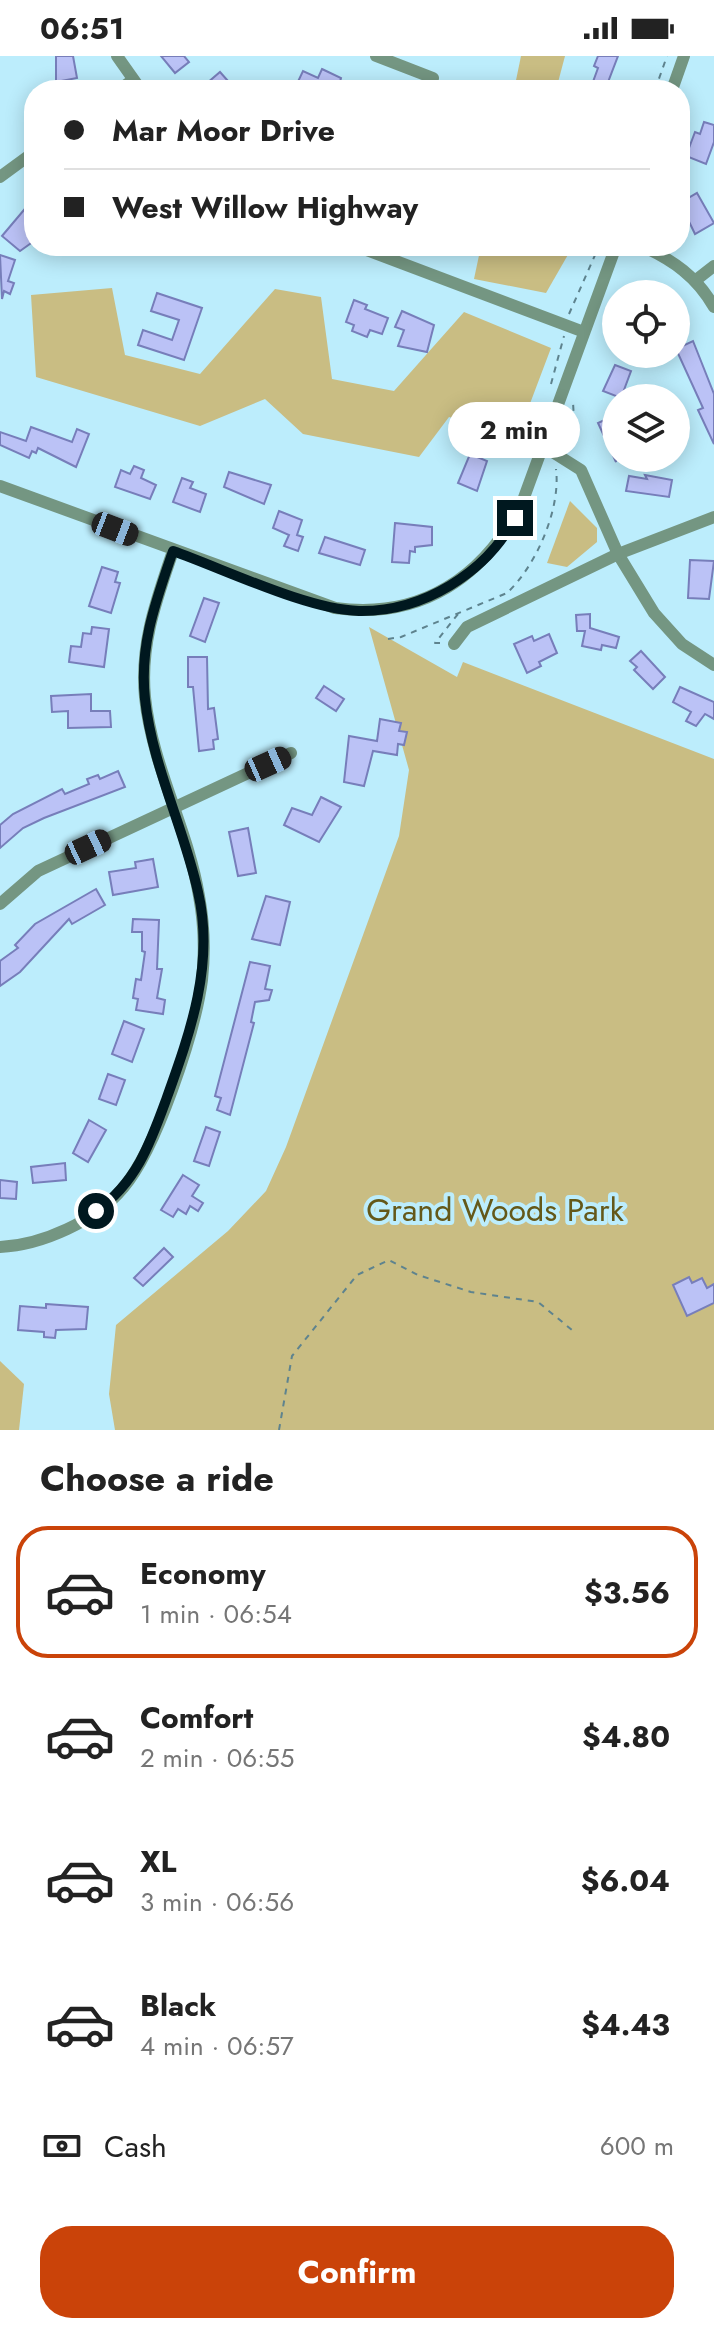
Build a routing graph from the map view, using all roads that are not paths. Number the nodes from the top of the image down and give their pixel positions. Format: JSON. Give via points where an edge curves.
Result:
{"nodes":[{"id":1,"x":117,"y":56,"type":"edge"},
{"id":2,"x":376,"y":56,"type":"edge"},
{"id":3,"x":684,"y":56,"type":"edge"},
{"id":4,"x":134,"y":80,"type":"edge"},
{"id":5,"x":432,"y":80,"type":"edge"},
{"id":6,"x":676,"y":80,"type":"edge"},
{"id":7,"x":24,"y":159,"type":"edge"},
{"id":8,"x":0,"y":177,"type":"edge"},
{"id":9,"x":387,"y":256,"type":"edge"},
{"id":10,"x":612,"y":256,"type":"edge"},
{"id":11,"x":662,"y":256,"type":"edge"},
{"id":12,"x":714,"y":266,"type":"edge"},
{"id":13,"x":696,"y":280,"type":"junction"},
{"id":14,"x":714,"y":307,"type":"edge"},
{"id":15,"x":584,"y":332,"type":"junction"},
{"id":16,"x":543,"y":446,"type":"junction"},
{"id":17,"x":0,"y":486,"type":"edge"},
{"id":18,"x":714,"y":517,"type":"edge"},
{"id":19,"x":173,"y":551,"type":"junction"},
{"id":20,"x":618,"y":554,"type":"junction"},
{"id":21,"x":454,"y":644,"type":"dead end"},
{"id":22,"x":714,"y":665,"type":"edge"},
{"id":23,"x":291,"y":753,"type":"dead end"},
{"id":24,"x":173,"y":808,"type":"junction"},
{"id":25,"x":0,"y":904,"type":"edge"},
{"id":26,"x":0,"y":1247,"type":"edge"}],
"edges":[{"from":1,"to":4,"type":"street"},
{"from":2,"to":5,"type":"street"},
{"from":3,"to":6,"type":"street"},
{"from":7,"to":8,"type":"street"},
{"from":9,"to":15,"type":"street"},
{"from":10,"to":15,"type":"street"},
{"from":11,"to":13,"type":"street"},
{"from":12,"to":13,"type":"street"},
{"from":13,"to":14,"type":"street"},
{"from":15,"to":16,"type":"street"},
{"from":16,"to":19,"type":"street","via":[[507,532],[475,569],[457,582],[395,606],[335,608]]},
{"from":16,"to":20,"type":"street","via":[[581,470]]},
{"from":17,"to":19,"type":"street"},
{"from":18,"to":20,"type":"street"},
{"from":19,"to":24,"type":"street","via":[[143,650],[145,699]]},
{"from":20,"to":21,"type":"street","via":[[467,627]]},
{"from":20,"to":22,"type":"street","via":[[667,628]]},
{"from":23,"to":24,"type":"street"},
{"from":24,"to":25,"type":"street","via":[[38,871]]},
{"from":24,"to":26,"type":"street","via":[[199,894],[204,962],[190,1028],[150,1143],[131,1179],[96,1211],[43,1238]]}]}
